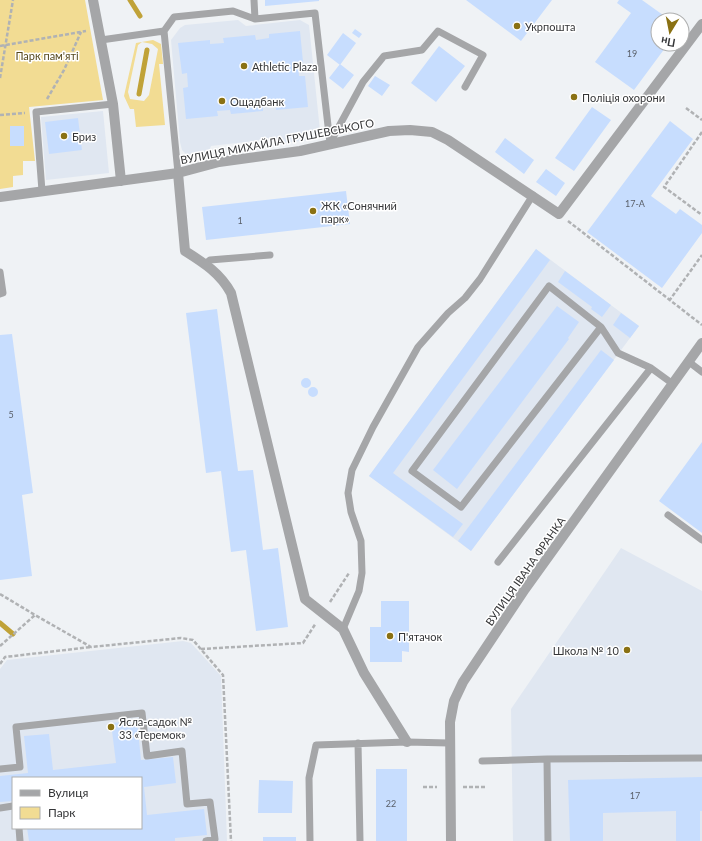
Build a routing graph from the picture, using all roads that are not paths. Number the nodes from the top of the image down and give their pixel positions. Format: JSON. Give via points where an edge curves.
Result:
{"nodes":[{"id":1,"x":93,"y":0,"type":"edge"},
{"id":2,"x":254,"y":0,"type":"edge"},
{"id":3,"x":255,"y":19,"type":"junction"},
{"id":4,"x":702,"y":24,"type":"edge"},
{"id":5,"x":164,"y":31,"type":"junction"},
{"id":6,"x":101,"y":40,"type":"junction"},
{"id":7,"x":465,"y":87,"type":"dead end"},
{"id":8,"x":113,"y":104,"type":"junction"},
{"id":9,"x":330,"y":144,"type":"junction"},
{"id":10,"x":178,"y":173,"type":"junction"},
{"id":11,"x":121,"y":181,"type":"junction"},
{"id":12,"x":42,"y":191,"type":"junction"},
{"id":13,"x":533,"y":195,"type":"junction"},
{"id":14,"x":0,"y":197,"type":"edge"},
{"id":15,"x":270,"y":255,"type":"dead end"},
{"id":16,"x":205,"y":264,"type":"junction"},
{"id":17,"x":0,"y":272,"type":"edge"},
{"id":18,"x":0,"y":294,"type":"edge"},
{"id":19,"x":601,"y":327,"type":"junction"},
{"id":20,"x":702,"y":343,"type":"edge"},
{"id":21,"x":689,"y":362,"type":"junction"},
{"id":22,"x":651,"y":368,"type":"junction"},
{"id":23,"x":702,"y":372,"type":"edge"},
{"id":24,"x":673,"y":384,"type":"junction"},
{"id":25,"x":668,"y":515,"type":"dead end"},
{"id":26,"x":702,"y":540,"type":"edge"},
{"id":27,"x":498,"y":562,"type":"dead end"},
{"id":28,"x":343,"y":629,"type":"junction"},
{"id":29,"x":407,"y":742,"type":"junction"},
{"id":30,"x":358,"y":743,"type":"junction"},
{"id":31,"x":449,"y":743,"type":"junction"},
{"id":32,"x":702,"y":758,"type":"edge"},
{"id":33,"x":547,"y":759,"type":"junction"},
{"id":34,"x":482,"y":761,"type":"dead end"},
{"id":35,"x":0,"y":769,"type":"edge"},
{"id":36,"x":12,"y":806,"type":"edge"},
{"id":37,"x":0,"y":808,"type":"edge"},
{"id":38,"x":18,"y":829,"type":"edge"},
{"id":39,"x":20,"y":841,"type":"edge"},
{"id":40,"x":206,"y":841,"type":"edge"},
{"id":41,"x":310,"y":841,"type":"edge"},
{"id":42,"x":360,"y":841,"type":"edge"},
{"id":43,"x":451,"y":841,"type":"edge"},
{"id":44,"x":548,"y":841,"type":"edge"}],
"edges":[{"from":1,"to":6,"type":"street"},
{"from":2,"to":3,"type":"lane"},
{"from":3,"to":5,"type":"lane","via":[[233,11],[174,18]]},
{"from":3,"to":9,"type":"lane","via":[[315,13]]},
{"from":4,"to":13,"type":"street","name":"ВУЛИЦЯ МИХАЙЛА ГРУШЕВСЬКОГО","via":[[559,214]]},
{"from":5,"to":6,"type":"lane"},
{"from":5,"to":10,"type":"lane"},
{"from":6,"to":8,"type":"street"},
{"from":7,"to":9,"type":"lane","via":[[483,55],[438,31],[422,50],[384,56],[363,82]]},
{"from":8,"to":11,"type":"street"},
{"from":8,"to":12,"type":"lane","via":[[36,112]]},
{"from":9,"to":10,"type":"street","name":"ВУЛИЦЯ МИХАЙЛА ГРУШЕВСЬКОГО","via":[[300,151],[219,162]]},
{"from":9,"to":13,"type":"street","name":"ВУЛИЦЯ МИХАЙЛА ГРУШЕВСЬКОГО","via":[[389,131],[432,132]]},
{"from":10,"to":11,"type":"street","name":"ВУЛИЦЯ МИХАЙЛА ГРУШЕВСЬКОГО"},
{"from":10,"to":16,"type":"street","via":[[186,251]]},
{"from":11,"to":12,"type":"street","name":"ВУЛИЦЯ МИХАЙЛА ГРУШЕВСЬКОГО"},
{"from":12,"to":14,"type":"street","name":"ВУЛИЦЯ МИХАЙЛА ГРУШЕВСЬКОГО"},
{"from":13,"to":28,"type":"lane","via":[[480,279],[418,348],[352,470],[348,493],[362,552],[362,573],[359,591]]},
{"from":15,"to":16,"type":"lane","via":[[210,260]]},
{"from":16,"to":28,"type":"street","via":[[225,282],[231,293],[305,599]]},
{"from":17,"to":18,"type":"lane","via":[[3,293]]},
{"from":19,"to":19,"type":"lane","via":[[461,507],[412,472],[549,286]]},
{"from":19,"to":22,"type":"lane","via":[[618,353]]},
{"from":20,"to":21,"type":"street","name":"ВУЛИЦЯ ІВАНА ФРАНКА"},
{"from":21,"to":23,"type":"lane"},
{"from":21,"to":24,"type":"street","name":"ВУЛИЦЯ ІВАНА ФРАНКА"},
{"from":22,"to":24,"type":"lane"},
{"from":22,"to":27,"type":"lane"},
{"from":24,"to":31,"type":"street","name":"ВУЛИЦЯ ІВАНА ФРАНКА","via":[[525,589],[463,682],[454,701]]},
{"from":25,"to":26,"type":"lane"},
{"from":28,"to":29,"type":"street","via":[[364,673]]},
{"from":29,"to":30,"type":"lane"},
{"from":29,"to":31,"type":"lane"},
{"from":30,"to":41,"type":"lane","via":[[316,745],[309,778]]},
{"from":30,"to":42,"type":"lane"},
{"from":31,"to":43,"type":"street","name":"ВУЛИЦЯ ІВАНА ФРАНКА"},
{"from":32,"to":33,"type":"lane"},
{"from":33,"to":34,"type":"lane"},
{"from":33,"to":44,"type":"lane"},
{"from":35,"to":40,"type":"lane","via":[[20,768],[16,727],[142,713],[147,756],[182,751],[187,804],[210,802],[215,838]]},
{"from":36,"to":37,"type":"lane"},
{"from":38,"to":39,"type":"lane"}]}
